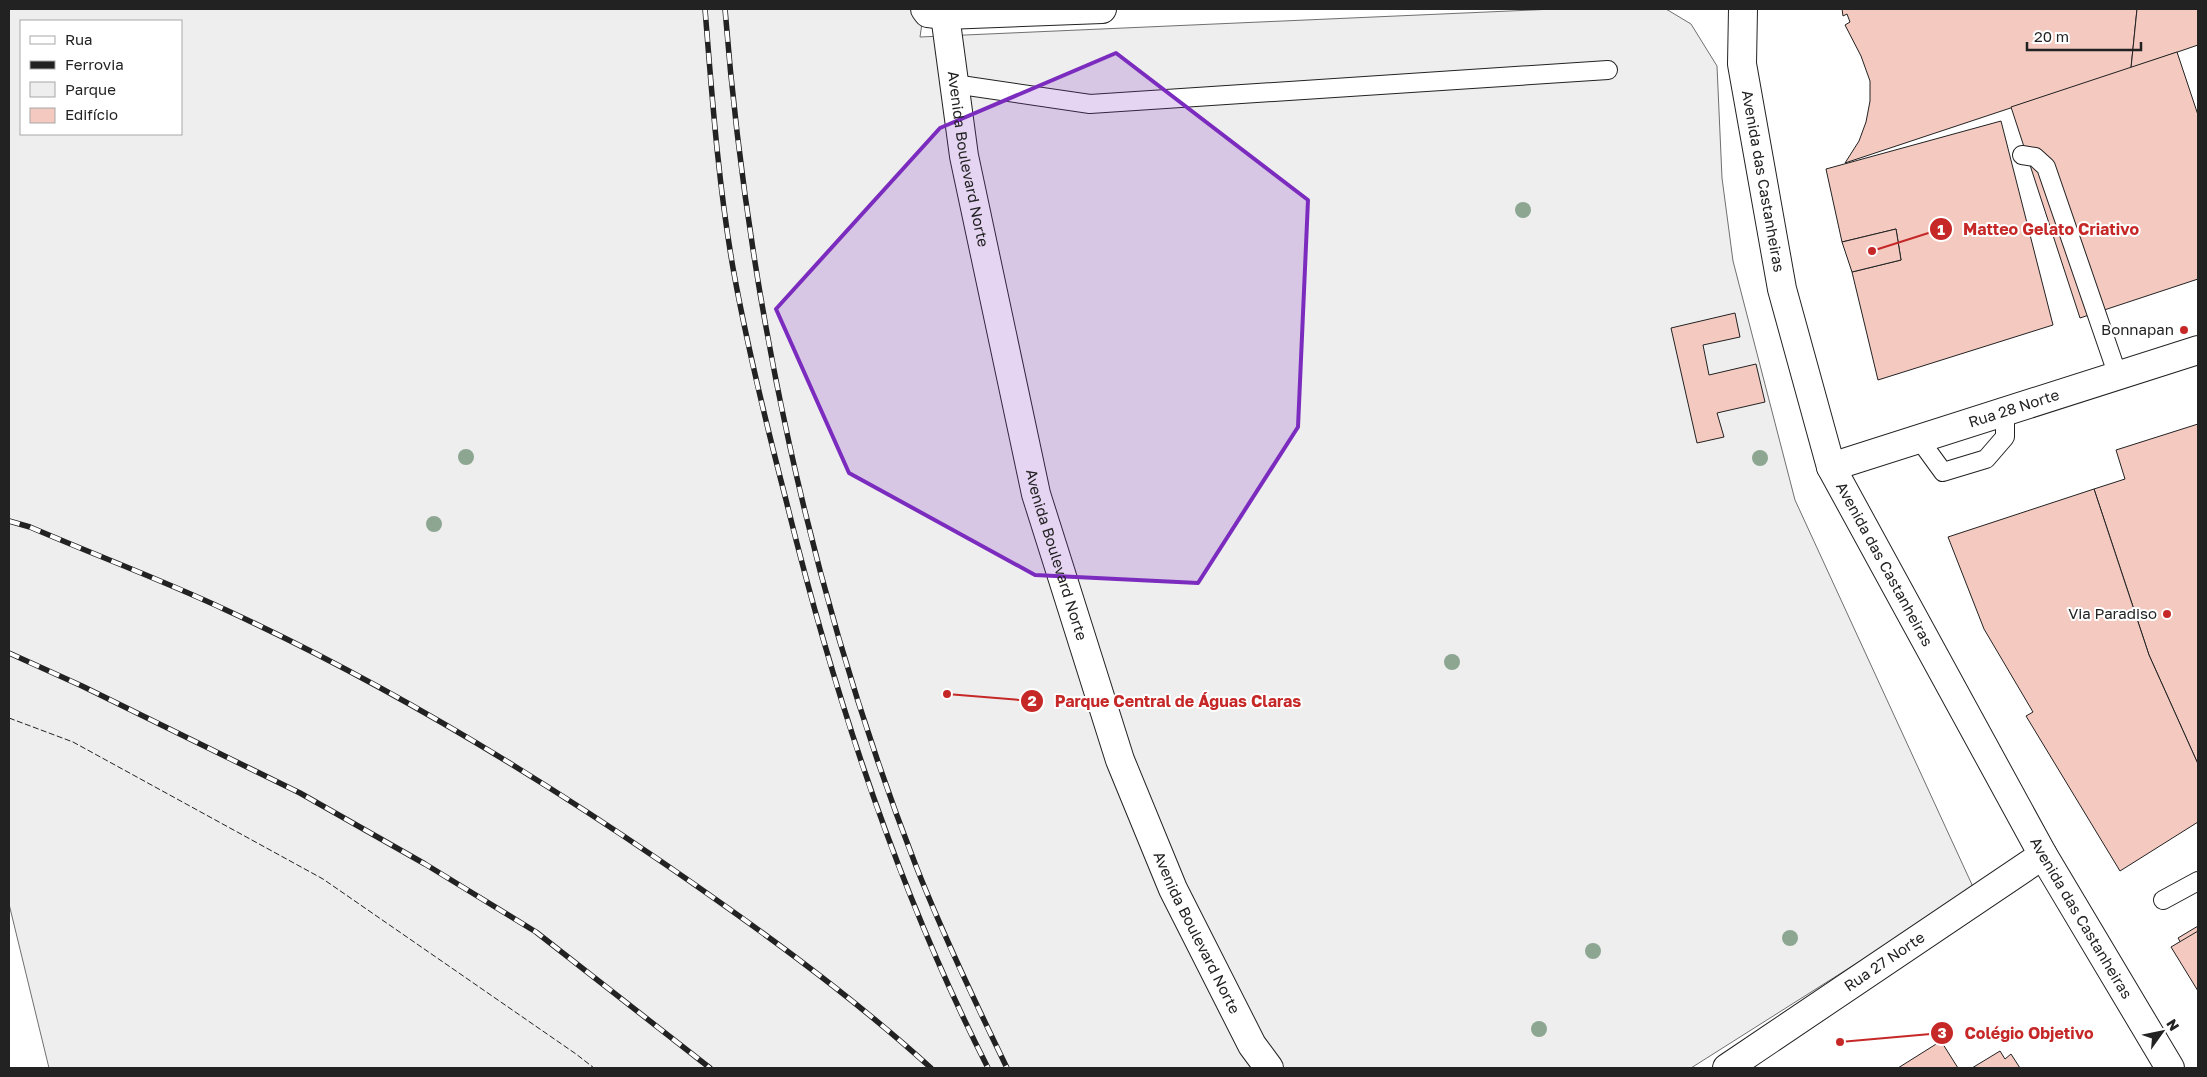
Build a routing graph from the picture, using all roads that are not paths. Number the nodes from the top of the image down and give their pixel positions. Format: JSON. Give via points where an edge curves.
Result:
{"nodes":[{"id":1,"x":1102,"y":9,"type":"edge"},
{"id":2,"x":1744,"y":9,"type":"edge"},
{"id":3,"x":939,"y":11,"type":"edge"},
{"id":4,"x":1608,"y":70,"type":"dead end"},
{"id":5,"x":954,"y":84,"type":"junction"},
{"id":6,"x":2022,"y":155,"type":"dead end"},
{"id":7,"x":2198,"y":350,"type":"edge"},
{"id":8,"x":2118,"y":376,"type":"junction"},
{"id":9,"x":2005,"y":412,"type":"junction"},
{"id":10,"x":1920,"y":439,"type":"junction"},
{"id":11,"x":1831,"y":467,"type":"junction"},
{"id":12,"x":2043,"y":855,"type":"junction"},
{"id":13,"x":2198,"y":881,"type":"edge"},
{"id":14,"x":2163,"y":900,"type":"dead end"},
{"id":15,"x":1269,"y":1068,"type":"edge"},
{"id":16,"x":1727,"y":1068,"type":"edge"},
{"id":17,"x":2170,"y":1068,"type":"edge"}],
"edges":[{"from":1,"to":3,"type":"street"},
{"from":2,"to":11,"type":"street","name":"Avenida das Castanheiras","via":[[1742,64],[1782,289]]},
{"from":3,"to":5,"type":"street","name":"Avenida Boulevard Norte"},
{"from":4,"to":5,"type":"lane","via":[[1090,104]]},
{"from":5,"to":15,"type":"street","name":"Avenida Boulevard Norte","via":[[964,156],[1036,494],[1120,760],[1173,889],[1252,1045]]},
{"from":6,"to":8,"type":"lane","via":[[2036,157],[2046,167]]},
{"from":7,"to":8,"type":"street","name":"Rua 28 Norte"},
{"from":8,"to":9,"type":"street","name":"Rua 28 Norte"},
{"from":9,"to":10,"type":"street","name":"Rua 28 Norte"},
{"from":9,"to":10,"type":"lane","via":[[2005,437],[1986,459],[1943,472]]},
{"from":10,"to":11,"type":"street","name":"Rua 28 Norte"},
{"from":11,"to":12,"type":"street","name":"Avenida das Castanheiras"},
{"from":12,"to":16,"type":"street","name":"Rua 27 Norte"},
{"from":12,"to":17,"type":"street","name":"Avenida das Castanheiras"},
{"from":13,"to":14,"type":"lane"}]}
